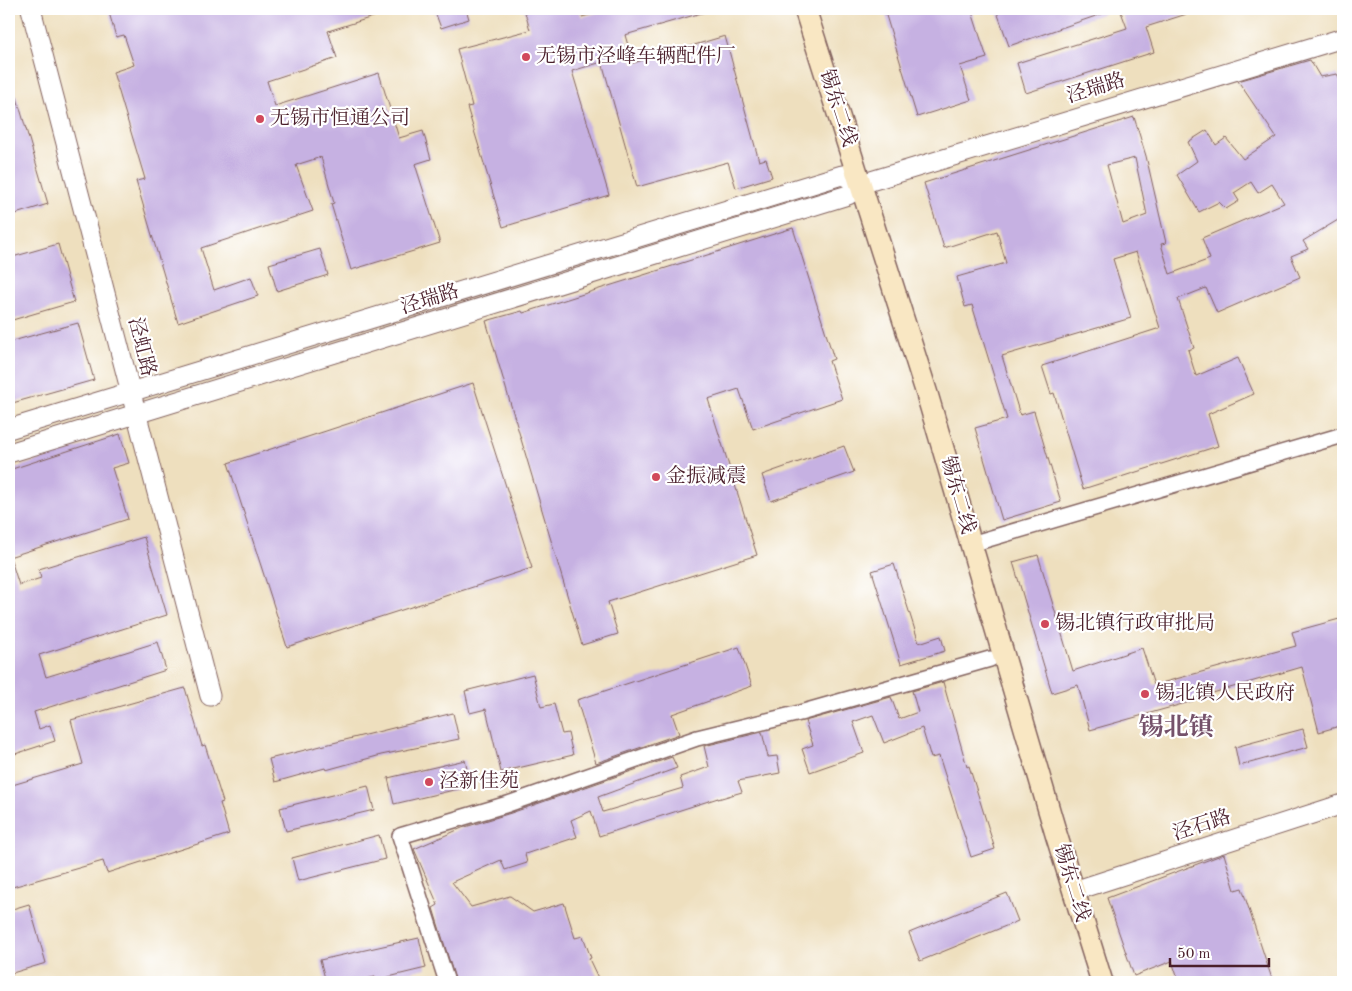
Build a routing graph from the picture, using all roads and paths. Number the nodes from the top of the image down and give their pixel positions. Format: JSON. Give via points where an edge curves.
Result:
{"nodes":[{"id":1,"x":31,"y":9,"type":"edge"},
{"id":2,"x":806,"y":9,"type":"edge"},
{"id":3,"x":1343,"y":38,"type":"edge"},
{"id":4,"x":861,"y":184,"type":"junction"},
{"id":5,"x":130,"y":392,"type":"junction"},
{"id":6,"x":136,"y":414,"type":"junction"},
{"id":7,"x":9,"y":428,"type":"edge"},
{"id":8,"x":1343,"y":435,"type":"edge"},
{"id":9,"x":9,"y":453,"type":"edge"},
{"id":10,"x":971,"y":544,"type":"junction"},
{"id":11,"x":990,"y":659,"type":"dead end"},
{"id":12,"x":210,"y":696,"type":"dead end"},
{"id":13,"x":1343,"y":804,"type":"edge"},
{"id":14,"x":1074,"y":890,"type":"junction"},
{"id":15,"x":447,"y":982,"type":"edge"},
{"id":16,"x":1102,"y":982,"type":"edge"}],
"edges":[{"from":1,"to":5,"type":"street","name":"泾虹路"},
{"from":2,"to":4,"type":"main road","name":"锡东二线"},
{"from":3,"to":4,"type":"street","name":"泾瑞路"},
{"from":4,"to":5,"type":"street","name":"泾瑞路","via":[[842,174]]},
{"from":4,"to":6,"type":"street","name":"泾瑞路","via":[[848,195]]},
{"from":4,"to":10,"type":"main road","name":"锡东二线"},
{"from":5,"to":6,"type":"street","name":"泾虹路"},
{"from":5,"to":7,"type":"street","name":"泾瑞路"},
{"from":6,"to":9,"type":"street","name":"泾瑞路"},
{"from":6,"to":12,"type":"street","name":"泾虹路"},
{"from":8,"to":10,"type":"street"},
{"from":10,"to":14,"type":"main road","name":"锡东二线"},
{"from":11,"to":15,"type":"street","via":[[800,713],[697,738],[508,804],[400,836]]},
{"from":13,"to":14,"type":"street","name":"泾石路"},
{"from":14,"to":16,"type":"main road","name":"锡东二线"}]}
